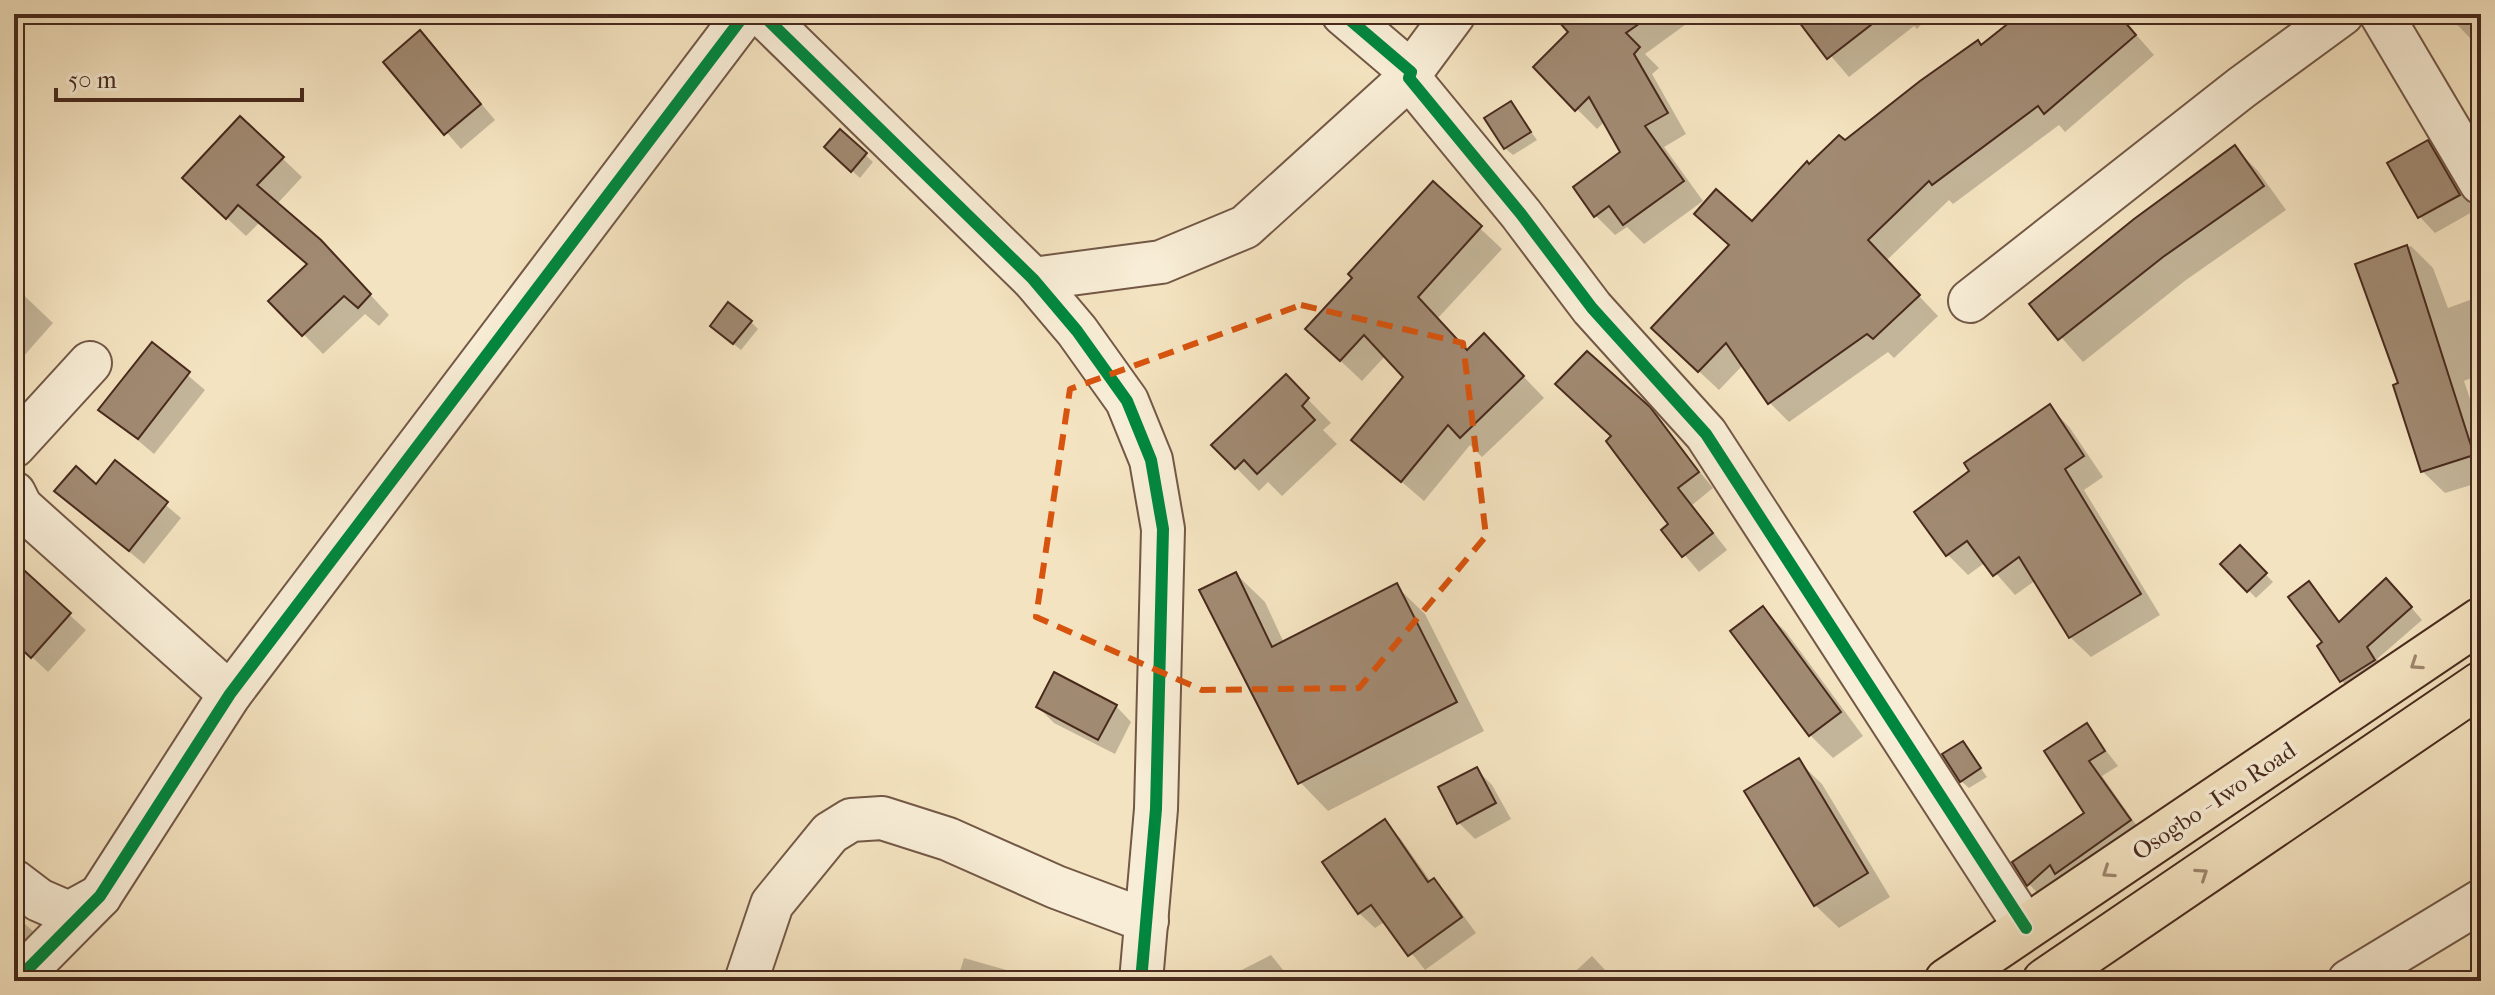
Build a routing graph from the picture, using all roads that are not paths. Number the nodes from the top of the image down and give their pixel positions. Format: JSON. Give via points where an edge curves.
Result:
{"nodes":[{"id":1,"x":745,"y":14,"type":"edge"},
{"id":2,"x":762,"y":14,"type":"edge"},
{"id":3,"x":1343,"y":14,"type":"edge"},
{"id":4,"x":1454,"y":14,"type":"edge"},
{"id":5,"x":2342,"y":14,"type":"edge"},
{"id":6,"x":2381,"y":14,"type":"edge"},
{"id":7,"x":1410,"y":75,"type":"junction"},
{"id":8,"x":2481,"y":183,"type":"edge"},
{"id":9,"x":1033,"y":279,"type":"junction"},
{"id":10,"x":1970,"y":301,"type":"dead end"},
{"id":11,"x":90,"y":363,"type":"dead end"},
{"id":12,"x":14,"y":446,"type":"edge"},
{"id":13,"x":14,"y":493,"type":"edge"},
{"id":14,"x":2481,"y":620,"type":"edge"},
{"id":15,"x":2481,"y":684,"type":"edge"},
{"id":16,"x":230,"y":694,"type":"junction"},
{"id":17,"x":14,"y":881,"type":"edge"},
{"id":18,"x":100,"y":896,"type":"junction"},
{"id":19,"x":2481,"y":901,"type":"edge"},
{"id":20,"x":1147,"y":921,"type":"junction"},
{"id":21,"x":2026,"y":928,"type":"junction"},
{"id":22,"x":16,"y":981,"type":"edge"},
{"id":23,"x":746,"y":981,"type":"edge"},
{"id":24,"x":1141,"y":981,"type":"edge"},
{"id":25,"x":1947,"y":981,"type":"edge"},
{"id":26,"x":2045,"y":981,"type":"edge"},
{"id":27,"x":2349,"y":981,"type":"edge"}],
"edges":[{"from":1,"to":16,"type":"street"},
{"from":2,"to":9,"type":"street"},
{"from":3,"to":7,"type":"street"},
{"from":4,"to":7,"type":"street"},
{"from":5,"to":10,"type":"street"},
{"from":6,"to":8,"type":"street"},
{"from":7,"to":9,"type":"street","via":[[1245,227],[1161,262]]},
{"from":7,"to":21,"type":"street","via":[[1592,308],[1706,434]]},
{"from":9,"to":20,"type":"street","via":[[1127,401],[1151,460],[1163,529],[1156,809]]},
{"from":11,"to":12,"type":"street"},
{"from":13,"to":16,"type":"street","via":[[21,507]]},
{"from":14,"to":21,"type":"main road","name":"Osogbo - Iwo Road","one_way":true},
{"from":26,"to":15,"type":"main road","one_way":true},
{"from":16,"to":18,"type":"street"},
{"from":17,"to":18,"type":"street","via":[[69,913]]},
{"from":18,"to":22,"type":"street"},
{"from":19,"to":27,"type":"street"},
{"from":20,"to":23,"type":"street","via":[[948,839],[882,818],[851,820],[830,833],[772,904]]},
{"from":20,"to":24,"type":"street"},
{"from":21,"to":25,"type":"main road","name":"Osogbo - Iwo Road"}]}
